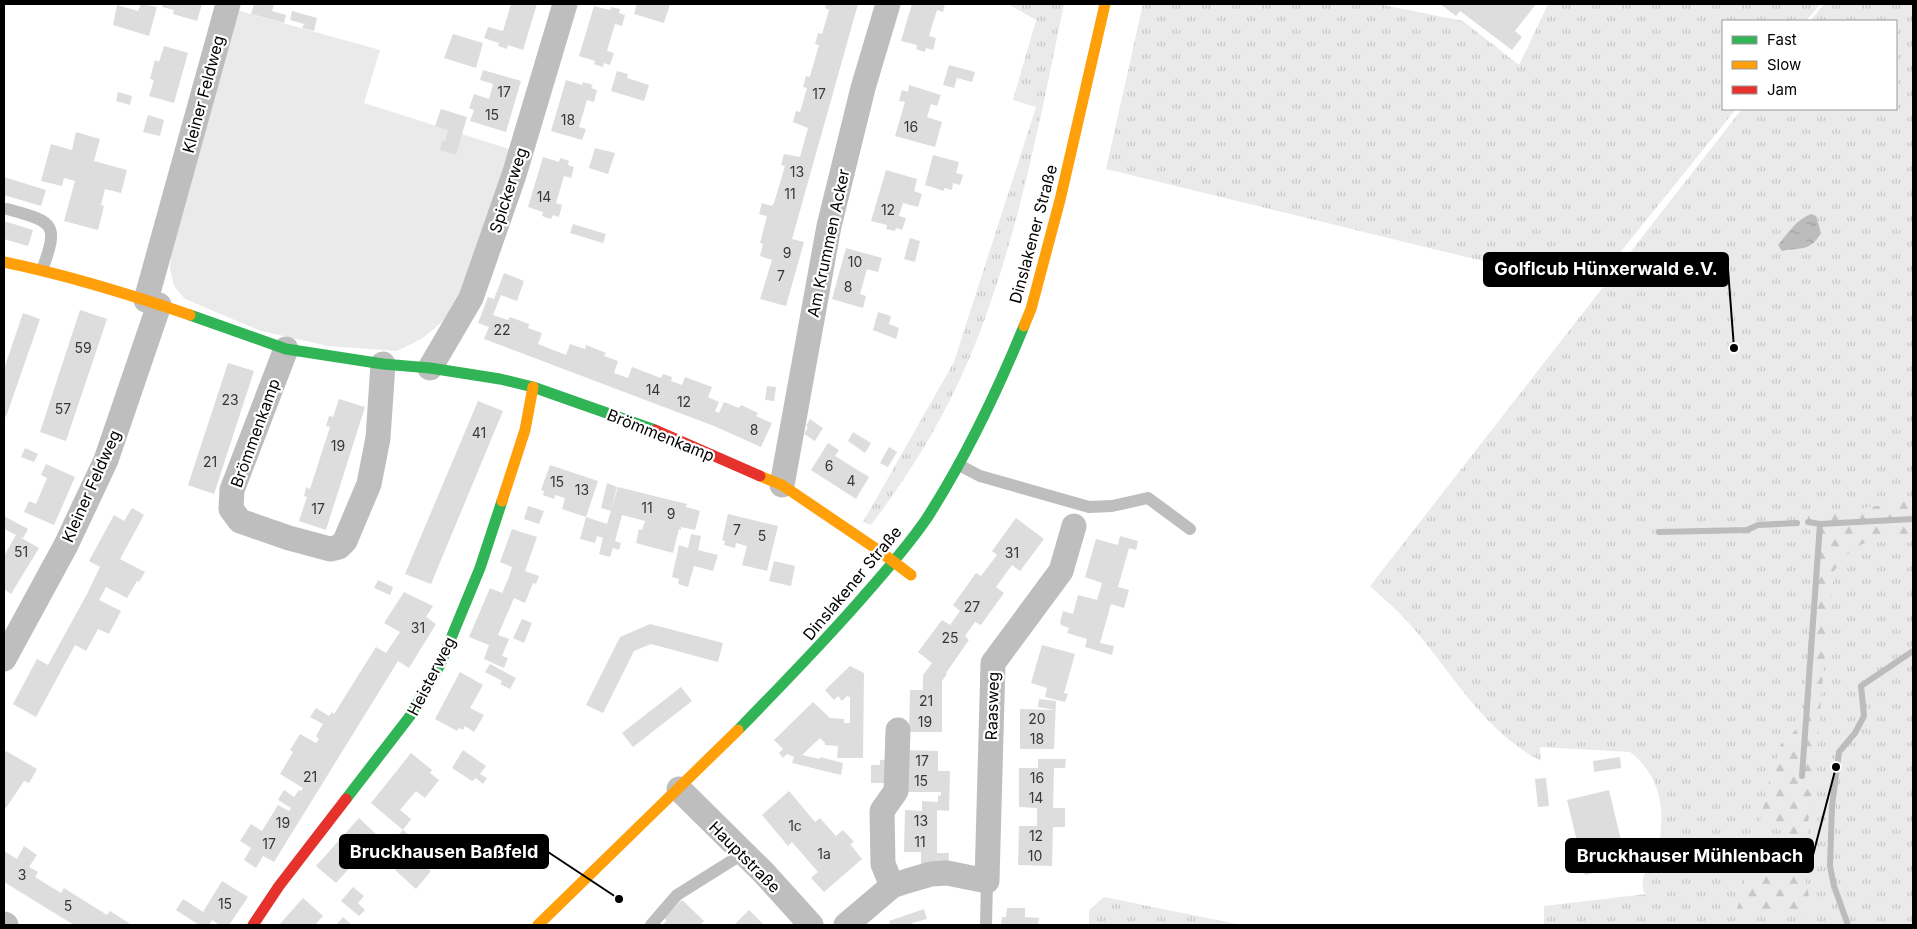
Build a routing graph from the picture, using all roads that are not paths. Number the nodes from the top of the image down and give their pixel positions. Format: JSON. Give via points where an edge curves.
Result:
{"nodes":[{"id":1,"x":228,"y":4,"type":"edge"},
{"id":2,"x":565,"y":4,"type":"edge"},
{"id":3,"x":888,"y":4,"type":"edge"},
{"id":4,"x":1105,"y":4,"type":"edge"},
{"id":5,"x":7,"y":209,"type":"dead end"},
{"id":6,"x":4,"y":262,"type":"edge"},
{"id":7,"x":42,"y":270,"type":"junction"},
{"id":8,"x":152,"y":303,"type":"junction"},
{"id":9,"x":286,"y":348,"type":"junction"},
{"id":10,"x":383,"y":364,"type":"junction"},
{"id":11,"x":430,"y":368,"type":"junction"},
{"id":12,"x":533,"y":387,"type":"junction"},
{"id":13,"x":959,"y":465,"type":"junction"},
{"id":14,"x":782,"y":485,"type":"junction"},
{"id":15,"x":1074,"y":526,"type":"dead end"},
{"id":16,"x":1190,"y":528,"type":"dead end"},
{"id":17,"x":894,"y":562,"type":"junction"},
{"id":18,"x":911,"y":575,"type":"dead end"},
{"id":19,"x":4,"y":658,"type":"edge"},
{"id":20,"x":898,"y":730,"type":"dead end"},
{"id":21,"x":679,"y":789,"type":"junction"},
{"id":22,"x":744,"y":854,"type":"junction"},
{"id":23,"x":987,"y":881,"type":"junction"},
{"id":24,"x":892,"y":886,"type":"junction"},
{"id":25,"x":253,"y":925,"type":"edge"},
{"id":26,"x":538,"y":925,"type":"edge"},
{"id":27,"x":651,"y":925,"type":"edge"},
{"id":28,"x":811,"y":925,"type":"edge"},
{"id":29,"x":846,"y":925,"type":"edge"},
{"id":30,"x":986,"y":925,"type":"edge"}],
"edges":[{"from":1,"to":8,"type":"street","name":"Kleiner Feldweg"},
{"from":2,"to":11,"type":"street","name":"Spickerweg","via":[[514,175],[470,298]]},
{"from":3,"to":14,"type":"street","name":"Am Krummen Acker","via":[[863,88],[829,226]]},
{"from":4,"to":13,"type":"street","name":"Dinslakener Straße","via":[[1060,200],[1031,308],[999,386]]},
{"from":5,"to":7,"type":"lane","via":[[40,218],[49,226],[51,246]]},
{"from":6,"to":7,"type":"street","name":"Brömmenkamp"},
{"from":7,"to":8,"type":"street","name":"Brömmenkamp"},
{"from":8,"to":9,"type":"street","name":"Brömmenkamp"},
{"from":8,"to":19,"type":"street","name":"Kleiner Feldweg","via":[[106,460],[66,545]]},
{"from":9,"to":10,"type":"street","name":"Brömmenkamp"},
{"from":9,"to":10,"type":"street","name":"Brömmenkamp","via":[[232,490],[231,509],[240,521],[330,549],[345,541],[369,484],[378,438]]},
{"from":10,"to":11,"type":"street","name":"Brömmenkamp"},
{"from":11,"to":12,"type":"street","name":"Brömmenkamp"},
{"from":12,"to":14,"type":"street","name":"Brömmenkamp","via":[[638,423]]},
{"from":12,"to":25,"type":"street","name":"Heisterweg","via":[[525,430],[480,568],[440,665],[410,716],[279,886]]},
{"from":13,"to":16,"type":"lane","via":[[980,476],[1089,507],[1148,498]]},
{"from":13,"to":17,"type":"street","name":"Dinslakener Straße","via":[[926,519]]},
{"from":14,"to":17,"type":"street","name":"Brömmenkamp"},
{"from":15,"to":23,"type":"street","name":"Raasweg","via":[[1061,571],[993,663]]},
{"from":17,"to":18,"type":"street","name":"Brömmenkamp"},
{"from":17,"to":21,"type":"street","name":"Dinslakener Straße","via":[[814,653]]},
{"from":20,"to":24,"type":"street","via":[[896,791],[882,811],[882,864]]},
{"from":21,"to":22,"type":"street","name":"Hauptstraße"},
{"from":21,"to":26,"type":"street","name":"Dinslakener Straße"},
{"from":22,"to":27,"type":"lane","via":[[677,896]]},
{"from":22,"to":28,"type":"street","name":"Hauptstraße"},
{"from":23,"to":24,"type":"street","via":[[947,873]]},
{"from":23,"to":30,"type":"lane"},
{"from":24,"to":29,"type":"street"}]}
